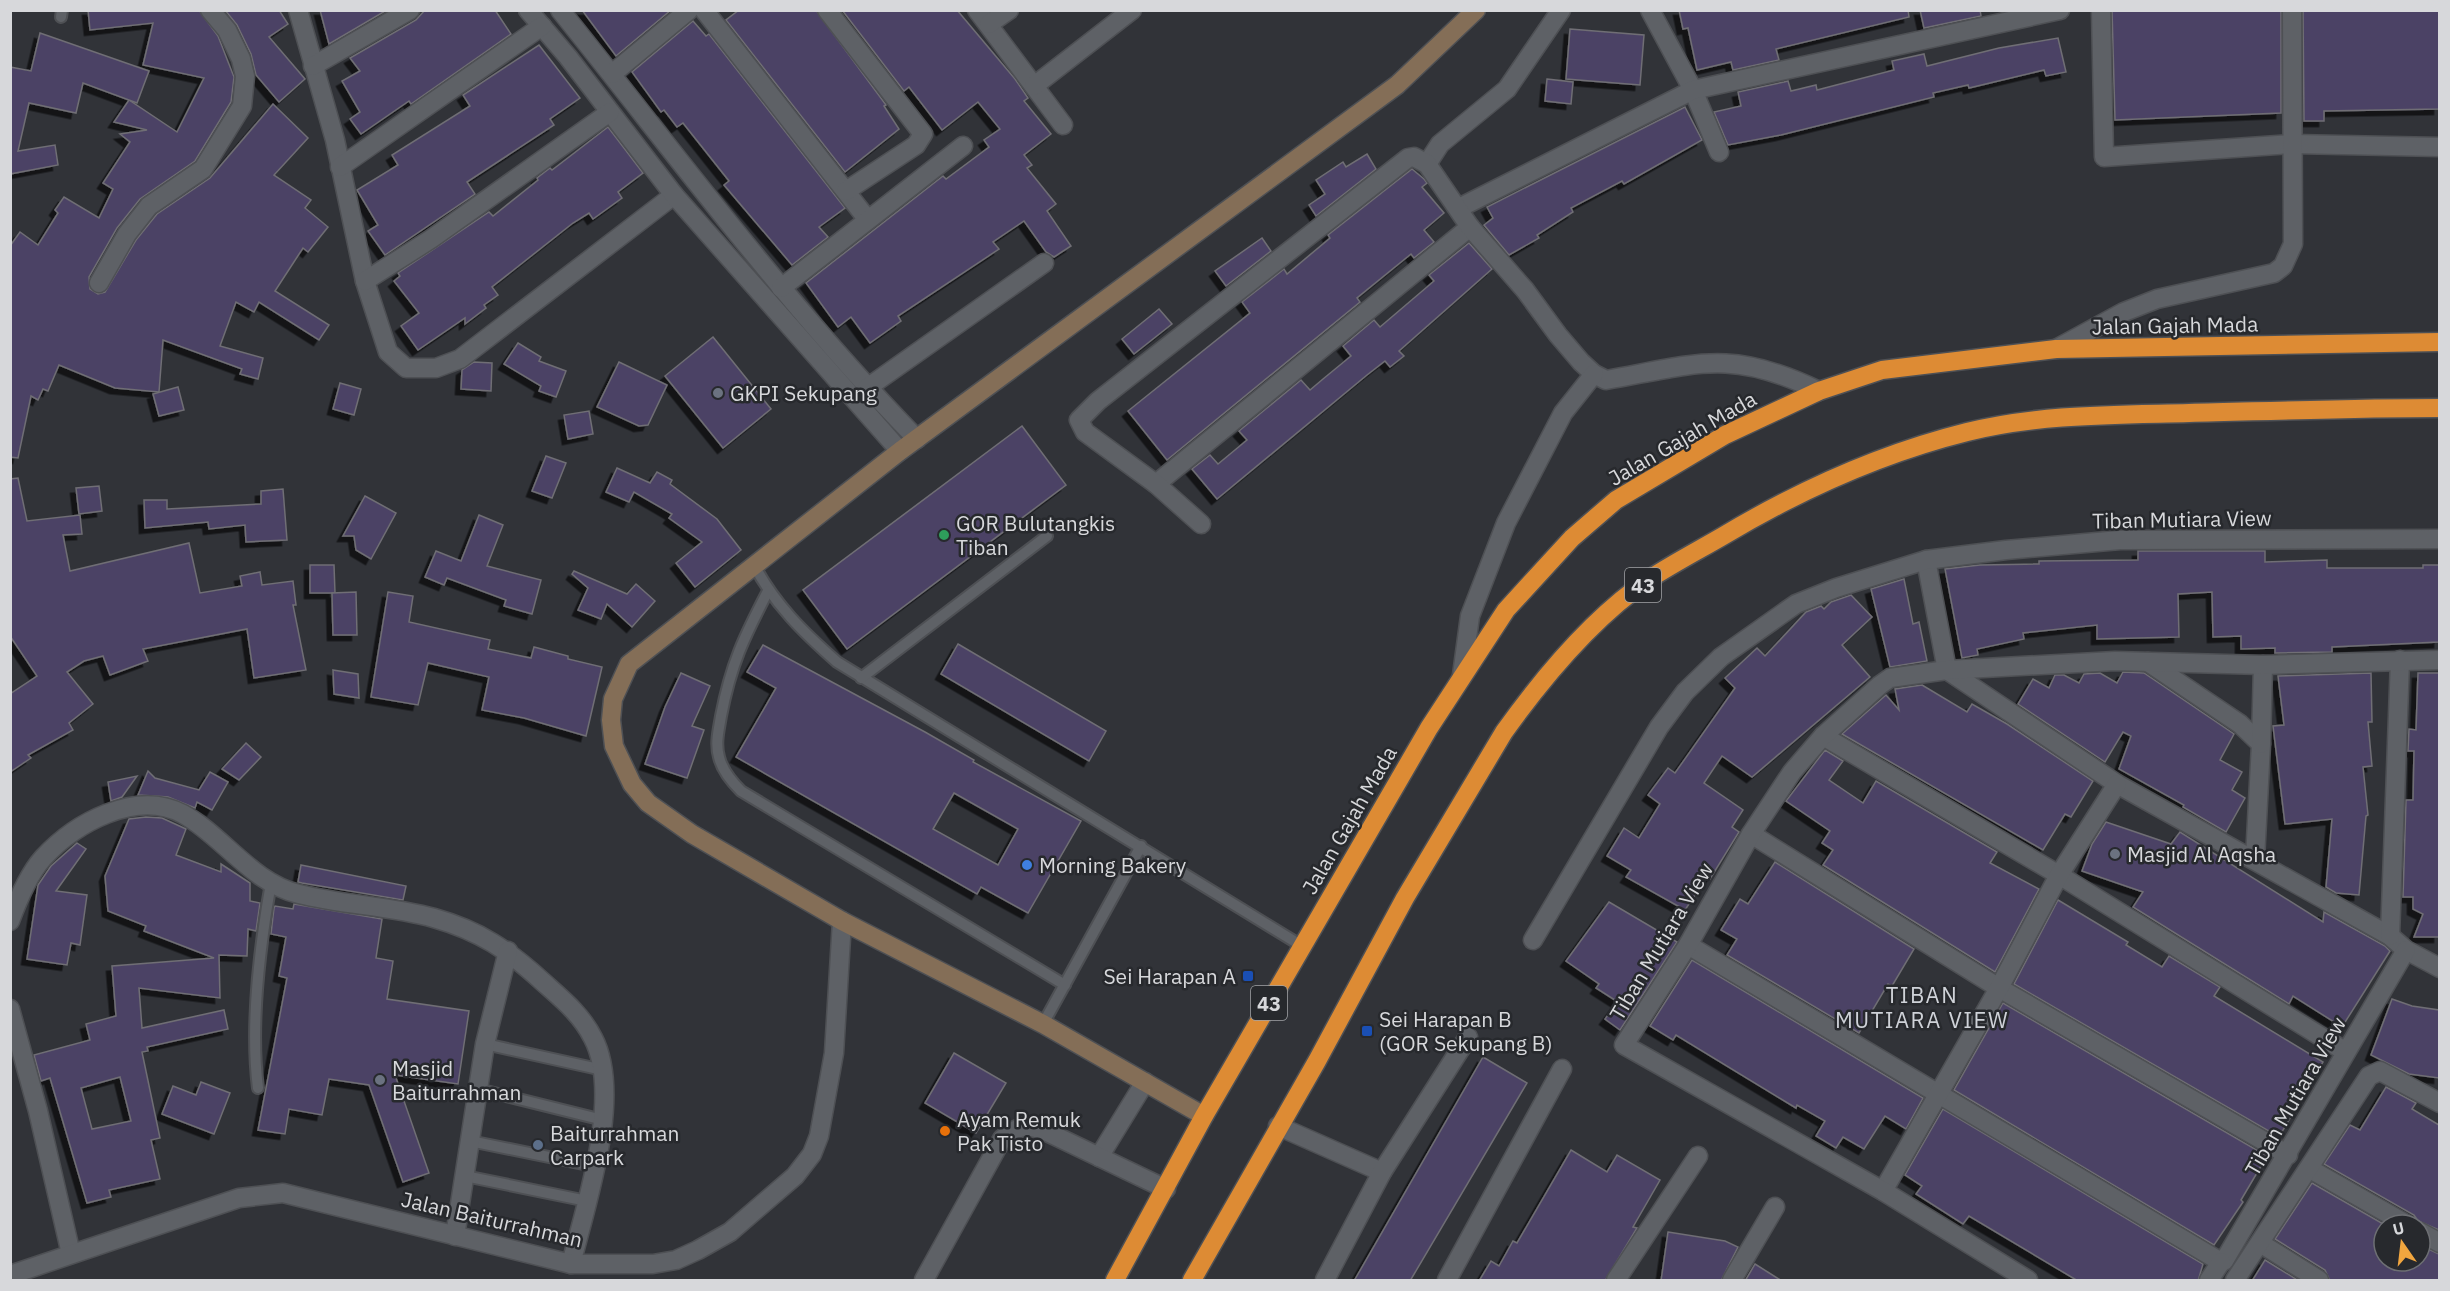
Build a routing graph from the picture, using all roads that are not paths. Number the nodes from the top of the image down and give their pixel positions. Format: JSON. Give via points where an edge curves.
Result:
{"nodes":[{"id":1,"x":210,"y":10,"type":"edge"},
{"id":2,"x":298,"y":10,"type":"edge"},
{"id":3,"x":528,"y":10,"type":"edge"},
{"id":4,"x":560,"y":10,"type":"edge"},
{"id":5,"x":689,"y":10,"type":"edge"},
{"id":6,"x":827,"y":10,"type":"edge"},
{"id":7,"x":1009,"y":10,"type":"edge"},
{"id":8,"x":1132,"y":10,"type":"edge"},
{"id":9,"x":1476,"y":10,"type":"edge"},
{"id":10,"x":1561,"y":10,"type":"edge"},
{"id":11,"x":1650,"y":10,"type":"edge"},
{"id":12,"x":2060,"y":10,"type":"edge"},
{"id":13,"x":2101,"y":10,"type":"edge"},
{"id":14,"x":2292,"y":10,"type":"edge"},
{"id":15,"x":408,"y":11,"type":"edge"},
{"id":16,"x":710,"y":12,"type":"edge"},
{"id":17,"x":983,"y":17,"type":"edge"},
{"id":18,"x":542,"y":26,"type":"junction"},
{"id":19,"x":313,"y":66,"type":"junction"},
{"id":20,"x":612,"y":74,"type":"junction"},
{"id":21,"x":1034,"y":86,"type":"junction"},
{"id":22,"x":1693,"y":90,"type":"junction"},
{"id":23,"x":610,"y":112,"type":"junction"},
{"id":24,"x":1063,"y":125,"type":"dead end"},
{"id":25,"x":2293,"y":144,"type":"junction"},
{"id":26,"x":963,"y":146,"type":"dead end"},
{"id":27,"x":2439,"y":147,"type":"edge"},
{"id":28,"x":1719,"y":152,"type":"dead end"},
{"id":29,"x":1427,"y":164,"type":"junction"},
{"id":30,"x":340,"y":167,"type":"junction"},
{"id":31,"x":846,"y":191,"type":"junction"},
{"id":32,"x":674,"y":195,"type":"junction"},
{"id":33,"x":1459,"y":208,"type":"junction"},
{"id":34,"x":868,"y":220,"type":"junction"},
{"id":35,"x":1470,"y":227,"type":"junction"},
{"id":36,"x":1044,"y":263,"type":"dead end"},
{"id":37,"x":365,"y":281,"type":"junction"},
{"id":38,"x":99,"y":283,"type":"dead end"},
{"id":39,"x":781,"y":288,"type":"junction"},
{"id":40,"x":2439,"y":342,"type":"edge"},
{"id":41,"x":2056,"y":350,"type":"junction"},
{"id":42,"x":1594,"y":374,"type":"junction"},
{"id":43,"x":867,"y":388,"type":"junction"},
{"id":44,"x":1819,"y":391,"type":"junction"},
{"id":45,"x":2439,"y":408,"type":"edge"},
{"id":46,"x":917,"y":439,"type":"junction"},
{"id":47,"x":900,"y":451,"type":"junction"},
{"id":48,"x":1156,"y":483,"type":"junction"},
{"id":49,"x":1201,"y":524,"type":"dead end"},
{"id":50,"x":1047,"y":536,"type":"dead end"},
{"id":51,"x":2439,"y":539,"type":"edge"},
{"id":52,"x":1926,"y":560,"type":"junction"},
{"id":53,"x":754,"y":565,"type":"junction"},
{"id":54,"x":768,"y":591,"type":"junction"},
{"id":55,"x":2400,"y":660,"type":"junction"},
{"id":56,"x":2439,"y":660,"type":"edge"},
{"id":57,"x":2147,"y":661,"type":"junction"},
{"id":58,"x":2263,"y":665,"type":"junction"},
{"id":59,"x":1947,"y":670,"type":"junction"},
{"id":60,"x":1462,"y":675,"type":"junction"},
{"id":61,"x":861,"y":678,"type":"junction"},
{"id":62,"x":1823,"y":736,"type":"junction"},
{"id":63,"x":2261,"y":744,"type":"junction"},
{"id":64,"x":2117,"y":784,"type":"junction"},
{"id":65,"x":1751,"y":834,"type":"junction"},
{"id":66,"x":1141,"y":846,"type":"junction"},
{"id":67,"x":2254,"y":859,"type":"junction"},
{"id":68,"x":2059,"y":875,"type":"junction"},
{"id":69,"x":271,"y":882,"type":"junction"},
{"id":70,"x":10,"y":921,"type":"edge"},
{"id":71,"x":842,"y":921,"type":"junction"},
{"id":72,"x":2390,"y":936,"type":"junction"},
{"id":73,"x":1533,"y":940,"type":"dead end"},
{"id":74,"x":1688,"y":945,"type":"junction"},
{"id":75,"x":1302,"y":946,"type":"junction"},
{"id":76,"x":2406,"y":950,"type":"junction"},
{"id":77,"x":508,"y":951,"type":"junction"},
{"id":78,"x":2439,"y":968,"type":"edge"},
{"id":79,"x":1065,"y":985,"type":"junction"},
{"id":80,"x":1999,"y":988,"type":"junction"},
{"id":81,"x":10,"y":1009,"type":"edge"},
{"id":82,"x":1043,"y":1024,"type":"junction"},
{"id":83,"x":1468,"y":1037,"type":"dead end"},
{"id":84,"x":485,"y":1044,"type":"junction"},
{"id":85,"x":2346,"y":1052,"type":"junction"},
{"id":86,"x":1562,"y":1069,"type":"dead end"},
{"id":87,"x":603,"y":1070,"type":"junction"},
{"id":88,"x":1145,"y":1082,"type":"junction"},
{"id":89,"x":258,"y":1088,"type":"dead end"},
{"id":90,"x":478,"y":1089,"type":"junction"},
{"id":91,"x":1940,"y":1092,"type":"junction"},
{"id":92,"x":2439,"y":1103,"type":"edge"},
{"id":93,"x":1204,"y":1116,"type":"junction"},
{"id":94,"x":603,"y":1120,"type":"junction"},
{"id":95,"x":1278,"y":1126,"type":"junction"},
{"id":96,"x":470,"y":1141,"type":"junction"},
{"id":97,"x":2288,"y":1155,"type":"junction"},
{"id":98,"x":1698,"y":1156,"type":"dead end"},
{"id":99,"x":1100,"y":1157,"type":"junction"},
{"id":100,"x":594,"y":1166,"type":"junction"},
{"id":101,"x":2310,"y":1169,"type":"junction"},
{"id":102,"x":1382,"y":1172,"type":"junction"},
{"id":103,"x":465,"y":1176,"type":"junction"},
{"id":104,"x":1166,"y":1189,"type":"junction"},
{"id":105,"x":1883,"y":1191,"type":"junction"},
{"id":106,"x":586,"y":1201,"type":"junction"},
{"id":107,"x":1775,"y":1207,"type":"dead end"},
{"id":108,"x":2387,"y":1213,"type":"edge"},
{"id":109,"x":455,"y":1236,"type":"junction"},
{"id":110,"x":2260,"y":1243,"type":"junction"},
{"id":111,"x":71,"y":1254,"type":"junction"},
{"id":112,"x":2221,"y":1262,"type":"junction"},
{"id":113,"x":571,"y":1264,"type":"junction"},
{"id":114,"x":10,"y":1275,"type":"edge"},
{"id":115,"x":924,"y":1281,"type":"edge"},
{"id":116,"x":1115,"y":1281,"type":"edge"},
{"id":117,"x":1192,"y":1281,"type":"edge"},
{"id":118,"x":1325,"y":1281,"type":"edge"},
{"id":119,"x":1447,"y":1281,"type":"edge"},
{"id":120,"x":1616,"y":1281,"type":"edge"},
{"id":121,"x":1732,"y":1281,"type":"edge"},
{"id":122,"x":2028,"y":1281,"type":"edge"},
{"id":123,"x":2209,"y":1281,"type":"edge"},
{"id":124,"x":2235,"y":1281,"type":"edge"},
{"id":125,"x":2319,"y":1281,"type":"edge"}],
"edges":[{"from":1,"to":38,"type":"street","via":[[227,30],[241,59],[245,76],[242,106],[203,169],[148,206]]},
{"from":2,"to":19,"type":"street"},
{"from":3,"to":18,"type":"street"},
{"from":4,"to":20,"type":"street"},
{"from":5,"to":20,"type":"street"},
{"from":6,"to":31,"type":"street","via":[[923,134],[916,145]]},
{"from":7,"to":17,"type":"street"},
{"from":8,"to":21,"type":"street"},
{"from":9,"to":46,"type":"street","via":[[1397,85]]},
{"from":10,"to":29,"type":"street","via":[[1507,89],[1440,144]]},
{"from":11,"to":22,"type":"street"},
{"from":12,"to":22,"type":"street"},
{"from":13,"to":25,"type":"street","via":[[2104,157]]},
{"from":14,"to":25,"type":"street"},
{"from":15,"to":19,"type":"street"},
{"from":16,"to":31,"type":"street"},
{"from":17,"to":21,"type":"street"},
{"from":18,"to":23,"type":"street"},
{"from":18,"to":30,"type":"street"},
{"from":19,"to":30,"type":"street"},
{"from":20,"to":39,"type":"street"},
{"from":21,"to":24,"type":"street"},
{"from":22,"to":28,"type":"street"},
{"from":22,"to":33,"type":"street"},
{"from":23,"to":32,"type":"street"},
{"from":23,"to":37,"type":"street"},
{"from":25,"to":27,"type":"street"},
{"from":25,"to":41,"type":"street","via":[[2293,244],[2283,266],[2274,273],[2157,298]]},
{"from":26,"to":34,"type":"street"},
{"from":29,"to":33,"type":"street"},
{"from":29,"to":48,"type":"street","via":[[1414,157],[1395,166],[1083,415],[1080,426],[1085,432]]},
{"from":30,"to":37,"type":"street"},
{"from":31,"to":34,"type":"street"},
{"from":32,"to":37,"type":"street","via":[[460,359],[436,368],[406,368],[388,352]]},
{"from":32,"to":47,"type":"street"},
{"from":33,"to":35,"type":"street"},
{"from":34,"to":39,"type":"street"},
{"from":35,"to":42,"type":"street"},
{"from":35,"to":48,"type":"street"},
{"from":36,"to":43,"type":"street"},
{"from":39,"to":43,"type":"street"},
{"from":40,"to":41,"type":"highway","name":"Jalan Gajah Mada","number":"43"},
{"from":41,"to":44,"type":"highway","name":"Jalan Gajah Mada","number":"43","via":[[1882,370]]},
{"from":42,"to":44,"type":"street","via":[[1606,380],[1706,362],[1748,364],[1788,376]]},
{"from":42,"to":60,"type":"street","via":[[1563,413],[1506,523],[1470,616]]},
{"from":43,"to":46,"type":"street"},
{"from":44,"to":60,"type":"highway","name":"Jalan Gajah Mada","number":"43","via":[[1725,435],[1616,500],[1540,571],[1506,610]]},
{"from":45,"to":95,"type":"highway","number":"43","via":[[2069,416],[1968,432],[1825,480],[1650,579],[1578,642],[1521,707],[1405,898]]},
{"from":46,"to":47,"type":"street"},
{"from":47,"to":53,"type":"street"},
{"from":48,"to":49,"type":"street"},
{"from":50,"to":61,"type":"lane"},
{"from":51,"to":52,"type":"street","name":"Tiban Mutiara View","via":[[2120,540]]},
{"from":52,"to":59,"type":"street"},
{"from":52,"to":73,"type":"street","name":"Tiban Mutiara View","via":[[1796,604],[1721,657],[1692,685],[1659,727]]},
{"from":53,"to":54,"type":"lane"},
{"from":53,"to":71,"type":"street","via":[[630,664],[613,699],[614,746],[632,784],[648,803],[692,834]]},
{"from":54,"to":61,"type":"lane","via":[[805,633]]},
{"from":54,"to":79,"type":"lane","via":[[738,648],[717,739],[719,758],[732,782],[741,791]]},
{"from":55,"to":56,"type":"street","name":"Tiban Mutiara View"},
{"from":55,"to":58,"type":"street","name":"Tiban Mutiara View"},
{"from":55,"to":72,"type":"street"},
{"from":57,"to":58,"type":"street","name":"Tiban Mutiara View"},
{"from":57,"to":59,"type":"street","name":"Tiban Mutiara View"},
{"from":57,"to":63,"type":"street","via":[[2240,723]]},
{"from":58,"to":63,"type":"street"},
{"from":59,"to":62,"type":"street","name":"Tiban Mutiara View","via":[[1890,678]]},
{"from":59,"to":64,"type":"street"},
{"from":60,"to":75,"type":"highway","name":"Jalan Gajah Mada","number":"43"},
{"from":61,"to":66,"type":"lane"},
{"from":62,"to":65,"type":"street","name":"Tiban Mutiara View","via":[[1792,772]]},
{"from":62,"to":68,"type":"street"},
{"from":63,"to":67,"type":"street"},
{"from":64,"to":67,"type":"street"},
{"from":64,"to":68,"type":"street"},
{"from":65,"to":74,"type":"street","name":"Tiban Mutiara View"},
{"from":65,"to":80,"type":"street"},
{"from":66,"to":75,"type":"lane"},
{"from":66,"to":79,"type":"lane"},
{"from":67,"to":72,"type":"street"},
{"from":68,"to":80,"type":"street"},
{"from":68,"to":85,"type":"street"},
{"from":69,"to":70,"type":"street","via":[[182,814],[156,806],[133,806],[71,832],[42,859],[20,895]]},
{"from":69,"to":77,"type":"street","via":[[297,894],[433,918],[476,932]]},
{"from":69,"to":89,"type":"lane","via":[[261,940],[255,1061]]},
{"from":71,"to":82,"type":"street"},
{"from":71,"to":113,"type":"street","name":"Jalan Baiturrahman","via":[[834,1053],[812,1154],[795,1176],[730,1232],[676,1260],[653,1264]]},
{"from":72,"to":76,"type":"street"},
{"from":74,"to":91,"type":"street"},
{"from":74,"to":105,"type":"street","name":"Tiban Mutiara View","via":[[1624,1045]]},
{"from":75,"to":93,"type":"highway","name":"Jalan Gajah Mada","number":"43"},
{"from":76,"to":78,"type":"street"},
{"from":76,"to":85,"type":"street","name":"Tiban Mutiara View"},
{"from":77,"to":84,"type":"street"},
{"from":77,"to":87,"type":"street","via":[[577,1012],[593,1037]]},
{"from":79,"to":82,"type":"lane"},
{"from":80,"to":91,"type":"street"},
{"from":80,"to":97,"type":"street"},
{"from":81,"to":111,"type":"street"},
{"from":82,"to":88,"type":"street"},
{"from":83,"to":102,"type":"street"},
{"from":84,"to":87,"type":"lane"},
{"from":84,"to":90,"type":"street"},
{"from":85,"to":97,"type":"street","name":"Tiban Mutiara View"},
{"from":86,"to":119,"type":"street"},
{"from":87,"to":94,"type":"street"},
{"from":88,"to":93,"type":"street"},
{"from":88,"to":99,"type":"street"},
{"from":90,"to":94,"type":"lane"},
{"from":90,"to":96,"type":"street"},
{"from":91,"to":105,"type":"street"},
{"from":91,"to":112,"type":"street"},
{"from":92,"to":101,"type":"street","via":[[2380,1071],[2369,1076]]},
{"from":93,"to":104,"type":"highway","name":"Jalan Gajah Mada","number":"43"},
{"from":94,"to":100,"type":"street"},
{"from":95,"to":102,"type":"street"},
{"from":95,"to":117,"type":"highway","number":"43"},
{"from":96,"to":100,"type":"lane"},
{"from":96,"to":103,"type":"street"},
{"from":97,"to":112,"type":"street","name":"Tiban Mutiara View"},
{"from":98,"to":120,"type":"street"},
{"from":99,"to":104,"type":"street"},
{"from":99,"to":115,"type":"street","via":[[1029,1124],[1015,1128],[1002,1138]]},
{"from":100,"to":106,"type":"street"},
{"from":101,"to":108,"type":"street"},
{"from":101,"to":110,"type":"street"},
{"from":102,"to":118,"type":"street"},
{"from":103,"to":106,"type":"lane"},
{"from":103,"to":109,"type":"street"},
{"from":104,"to":116,"type":"highway","name":"Jalan Gajah Mada","number":"43"},
{"from":105,"to":122,"type":"street","name":"Tiban Mutiara View"},
{"from":106,"to":113,"type":"street"},
{"from":107,"to":121,"type":"street"},
{"from":109,"to":111,"type":"street","name":"Jalan Baiturrahman","via":[[283,1193],[239,1198]]},
{"from":109,"to":113,"type":"street","name":"Jalan Baiturrahman"},
{"from":110,"to":124,"type":"street"},
{"from":110,"to":125,"type":"street"},
{"from":111,"to":114,"type":"street","name":"Jalan Baiturrahman"},
{"from":112,"to":123,"type":"street","name":"Tiban Mutiara View"}]}
